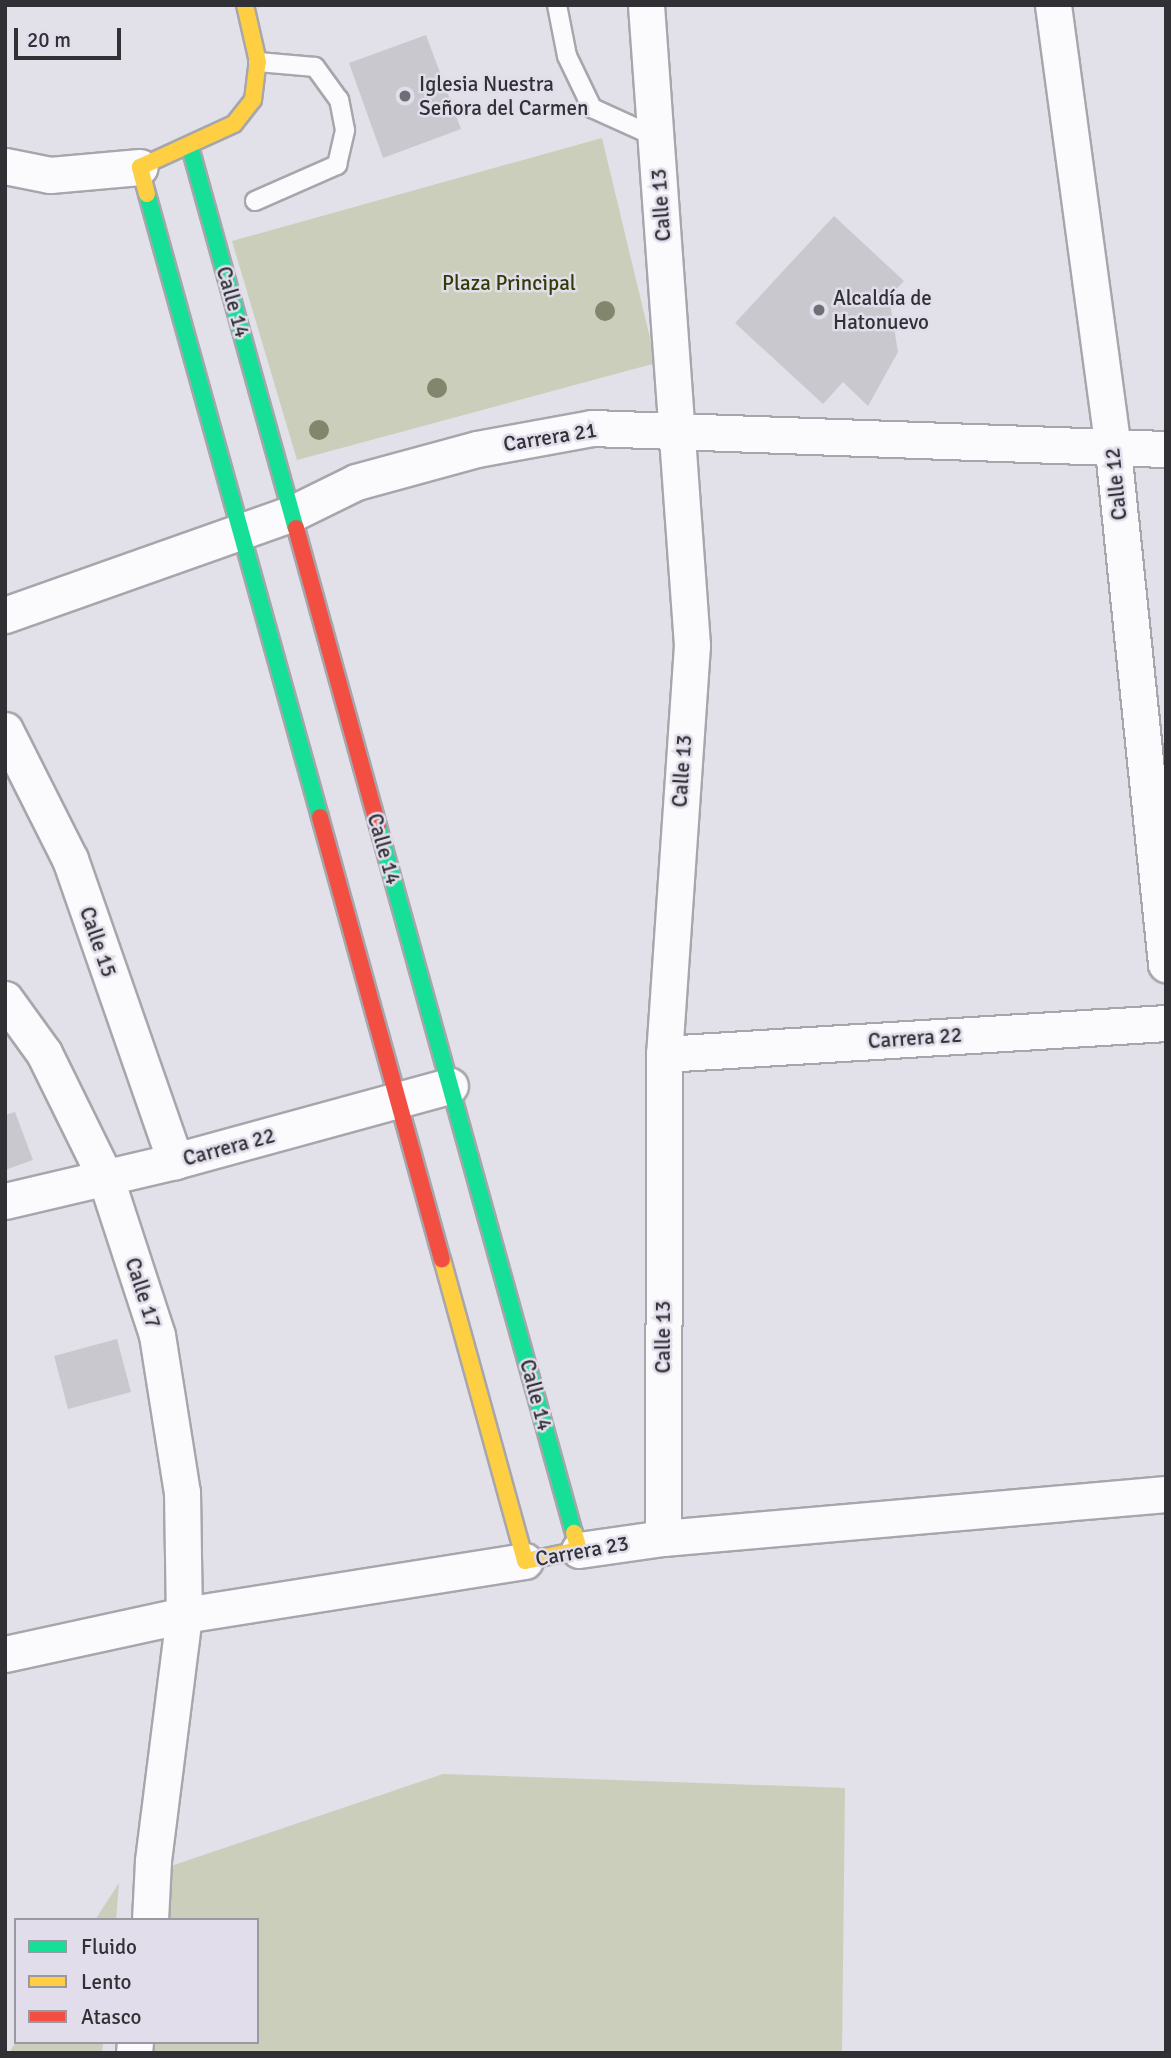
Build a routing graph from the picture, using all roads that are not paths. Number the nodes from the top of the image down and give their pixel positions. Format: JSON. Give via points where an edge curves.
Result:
{"nodes":[{"id":1,"x":245,"y":5,"type":"edge"},
{"id":2,"x":557,"y":5,"type":"edge"},
{"id":3,"x":646,"y":5,"type":"edge"},
{"id":4,"x":1053,"y":5,"type":"edge"},
{"id":5,"x":257,"y":62,"type":"junction"},
{"id":6,"x":656,"y":137,"type":"junction"},
{"id":7,"x":190,"y":147,"type":"junction"},
{"id":8,"x":5,"y":166,"type":"edge"},
{"id":9,"x":140,"y":167,"type":"junction"},
{"id":10,"x":255,"y":201,"type":"dead end"},
{"id":11,"x":676,"y":431,"type":"junction"},
{"id":12,"x":1166,"y":449,"type":"edge"},
{"id":13,"x":1113,"y":450,"type":"junction"},
{"id":14,"x":291,"y":514,"type":"junction"},
{"id":15,"x":241,"y":532,"type":"junction"},
{"id":16,"x":5,"y":615,"type":"edge"},
{"id":17,"x":5,"y":730,"type":"edge"},
{"id":18,"x":1166,"y":964,"type":"edge"},
{"id":19,"x":5,"y":999,"type":"edge"},
{"id":20,"x":1166,"y":1023,"type":"edge"},
{"id":21,"x":664,"y":1054,"type":"junction"},
{"id":22,"x":450,"y":1086,"type":"junction"},
{"id":23,"x":398,"y":1101,"type":"junction"},
{"id":24,"x":175,"y":1161,"type":"junction"},
{"id":25,"x":106,"y":1179,"type":"junction"},
{"id":26,"x":5,"y":1201,"type":"edge"},
{"id":27,"x":1166,"y":1494,"type":"edge"},
{"id":28,"x":663,"y":1538,"type":"junction"},
{"id":29,"x":579,"y":1550,"type":"junction"},
{"id":30,"x":525,"y":1561,"type":"junction"},
{"id":31,"x":184,"y":1615,"type":"junction"},
{"id":32,"x":5,"y":1654,"type":"edge"},
{"id":33,"x":150,"y":1918,"type":"edge"}],
"edges":[{"from":1,"to":5,"type":"street"},
{"from":2,"to":6,"type":"lane","via":[[567,56],[592,108]]},
{"from":3,"to":6,"type":"street","name":"Calle 13"},
{"from":4,"to":13,"type":"street","name":"Calle 12"},
{"from":5,"to":7,"type":"street","via":[[253,100],[234,124]]},
{"from":5,"to":10,"type":"lane","via":[[315,67],[339,100],[345,130],[337,164]]},
{"from":6,"to":11,"type":"street","name":"Calle 13"},
{"from":7,"to":9,"type":"street"},
{"from":7,"to":14,"type":"street","name":"Calle 14"},
{"from":8,"to":9,"type":"street","via":[[50,175]]},
{"from":9,"to":15,"type":"street"},
{"from":11,"to":13,"type":"street","name":"Carrera 21"},
{"from":11,"to":14,"type":"street","name":"Carrera 21","via":[[592,428],[477,449],[356,482]]},
{"from":11,"to":21,"type":"street","name":"Calle 13","via":[[692,645]]},
{"from":12,"to":13,"type":"street","name":"Carrera 21"},
{"from":13,"to":18,"type":"street","name":"Calle 12"},
{"from":14,"to":15,"type":"street","name":"Carrera 21"},
{"from":14,"to":22,"type":"street","name":"Calle 14"},
{"from":15,"to":16,"type":"street","name":"Carrera 21"},
{"from":15,"to":23,"type":"street"},
{"from":17,"to":24,"type":"street","name":"Calle 15","via":[[70,859]]},
{"from":19,"to":25,"type":"street","name":"Calle 17","via":[[44,1053]]},
{"from":20,"to":21,"type":"street","name":"Carrera 22"},
{"from":21,"to":28,"type":"street","name":"Calle 13"},
{"from":22,"to":23,"type":"street","name":"Carrera 22"},
{"from":22,"to":29,"type":"street","name":"Calle 14"},
{"from":23,"to":24,"type":"street","name":"Carrera 22"},
{"from":23,"to":30,"type":"street"},
{"from":24,"to":25,"type":"street","name":"Carrera 22"},
{"from":25,"to":26,"type":"street","name":"Carrera 22"},
{"from":25,"to":31,"type":"street","name":"Calle 17","via":[[157,1335],[182,1492]]},
{"from":27,"to":28,"type":"street","name":"Carrera 23"},
{"from":28,"to":29,"type":"street","name":"Carrera 23"},
{"from":29,"to":30,"type":"street","name":"Carrera 23"},
{"from":30,"to":31,"type":"street","name":"Carrera 23"},
{"from":31,"to":32,"type":"street","name":"Carrera 23"},
{"from":31,"to":33,"type":"street","name":"Calle 17","via":[[153,1860]]}]}
